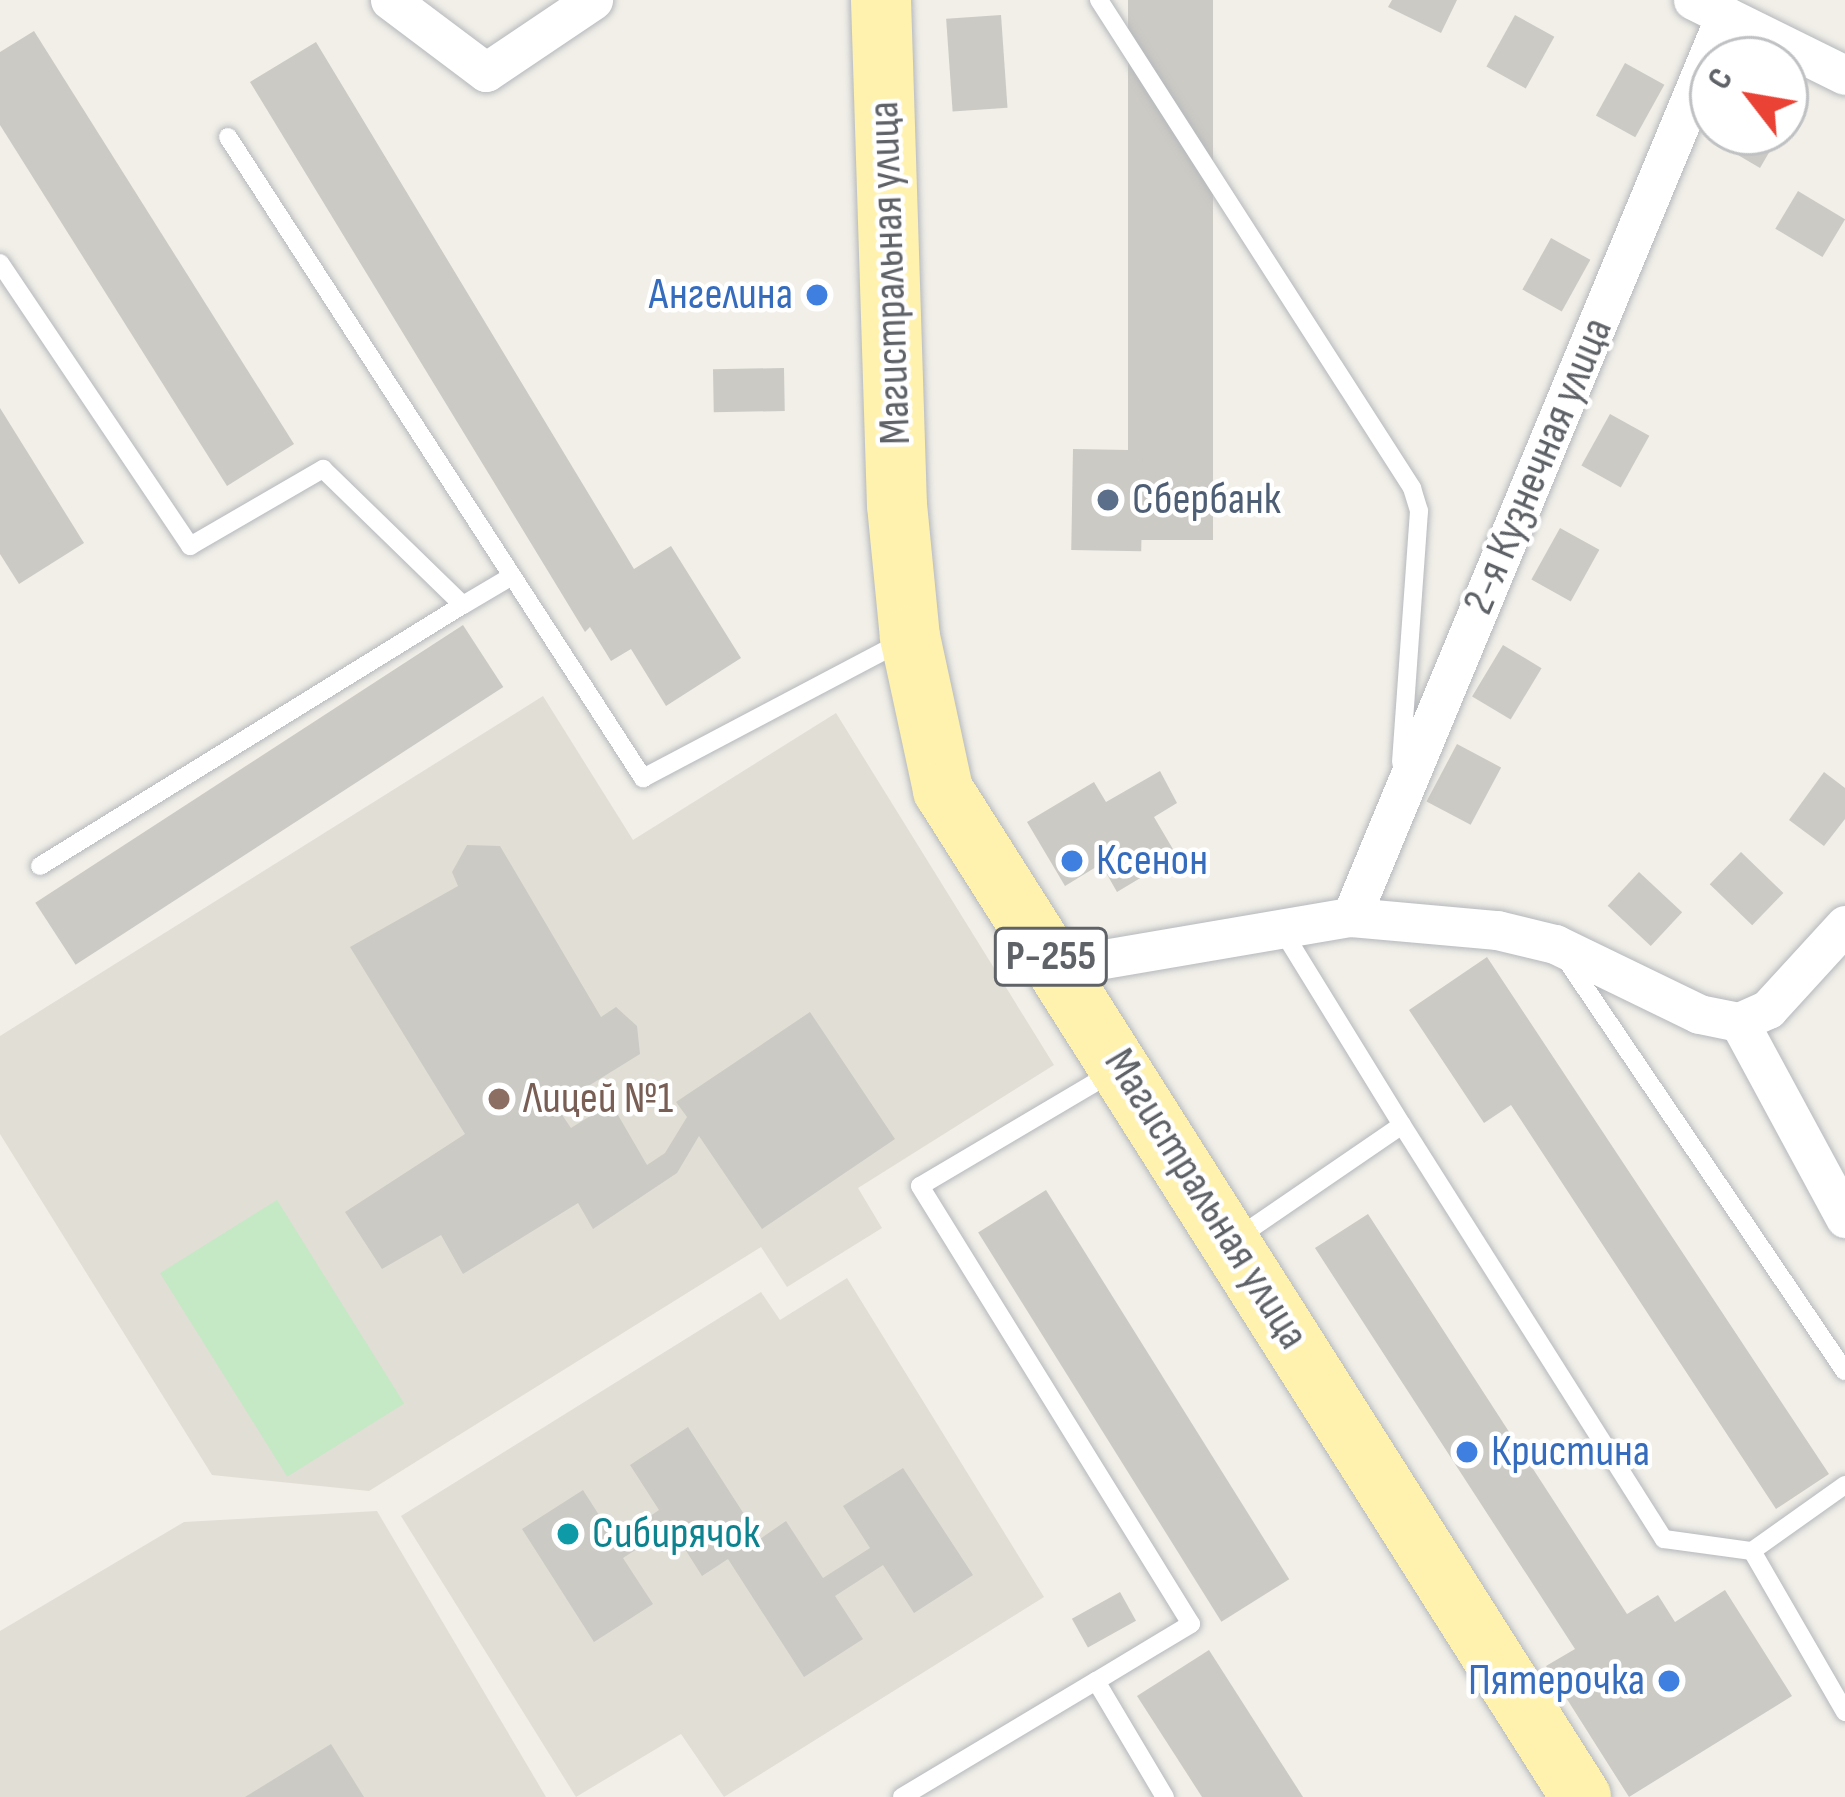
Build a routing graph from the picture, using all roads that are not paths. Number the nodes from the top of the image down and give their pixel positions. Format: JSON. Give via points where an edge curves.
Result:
{"nodes":[{"id":1,"x":390,"y":0,"type":"edge"},
{"id":2,"x":593,"y":0,"type":"edge"},
{"id":3,"x":881,"y":0,"type":"edge"},
{"id":4,"x":1099,"y":0,"type":"edge"},
{"id":5,"x":1709,"y":8,"type":"edge"},
{"id":6,"x":1845,"y":75,"type":"edge"},
{"id":7,"x":229,"y":137,"type":"dead end"},
{"id":8,"x":0,"y":263,"type":"edge"},
{"id":9,"x":512,"y":576,"type":"junction"},
{"id":10,"x":464,"y":605,"type":"junction"},
{"id":11,"x":910,"y":637,"type":"junction"},
{"id":12,"x":1398,"y":803,"type":"junction"},
{"id":13,"x":40,"y":866,"type":"dead end"},
{"id":14,"x":1351,"y":917,"type":"junction"},
{"id":15,"x":1845,"y":925,"type":"edge"},
{"id":16,"x":1281,"y":929,"type":"junction"},
{"id":17,"x":1556,"y":944,"type":"junction"},
{"id":18,"x":1058,"y":967,"type":"junction"},
{"id":19,"x":1739,"y":1022,"type":"junction"},
{"id":20,"x":1123,"y":1066,"type":"junction"},
{"id":21,"x":1402,"y":1125,"type":"junction"},
{"id":22,"x":1845,"y":1218,"type":"edge"},
{"id":23,"x":1233,"y":1240,"type":"junction"},
{"id":24,"x":1845,"y":1371,"type":"edge"},
{"id":25,"x":1845,"y":1485,"type":"edge"},
{"id":26,"x":1752,"y":1552,"type":"junction"},
{"id":27,"x":1096,"y":1681,"type":"junction"},
{"id":28,"x":1845,"y":1712,"type":"edge"},
{"id":29,"x":931,"y":1790,"type":"edge"},
{"id":30,"x":902,"y":1797,"type":"edge"},
{"id":31,"x":1165,"y":1797,"type":"edge"},
{"id":32,"x":1581,"y":1797,"type":"edge"}],
"edges":[{"from":1,"to":2,"type":"street","via":[[486,72]]},
{"from":3,"to":11,"type":"main road","name":"Магистральная улица","number":"Р-255","via":[[897,505]]},
{"from":4,"to":12,"type":"lane","via":[[1412,488],[1419,511]]},
{"from":5,"to":6,"type":"street"},
{"from":5,"to":12,"type":"street","name":"2-я Кузнечная улица"},
{"from":7,"to":9,"type":"lane"},
{"from":8,"to":10,"type":"lane","via":[[190,546],[323,469]]},
{"from":9,"to":10,"type":"lane"},
{"from":9,"to":11,"type":"lane","via":[[643,778]]},
{"from":10,"to":13,"type":"lane"},
{"from":11,"to":18,"type":"main road","name":"Магистральная улица","number":"Р-255","via":[[943,790]]},
{"from":12,"to":14,"type":"street","name":"2-я Кузнечная улица"},
{"from":14,"to":16,"type":"street"},
{"from":14,"to":17,"type":"street","via":[[1497,930]]},
{"from":15,"to":19,"type":"street","via":[[1768,1009]]},
{"from":16,"to":18,"type":"street"},
{"from":16,"to":21,"type":"lane"},
{"from":17,"to":19,"type":"street","via":[[1699,1014]]},
{"from":17,"to":24,"type":"lane"},
{"from":18,"to":20,"type":"main road","name":"Магистральная улица","number":"Р-255"},
{"from":19,"to":22,"type":"street"},
{"from":20,"to":23,"type":"main road","name":"Магистральная улица","number":"Р-255"},
{"from":20,"to":27,"type":"lane","via":[[920,1186],[1191,1624]]},
{"from":21,"to":23,"type":"lane"},
{"from":21,"to":26,"type":"lane","via":[[1664,1539]]},
{"from":23,"to":32,"type":"main road","name":"Магистральная улица","number":"Р-255"},
{"from":25,"to":26,"type":"lane"},
{"from":26,"to":28,"type":"lane"},
{"from":27,"to":29,"type":"lane"},
{"from":27,"to":31,"type":"lane"},
{"from":29,"to":30,"type":"lane"}]}
